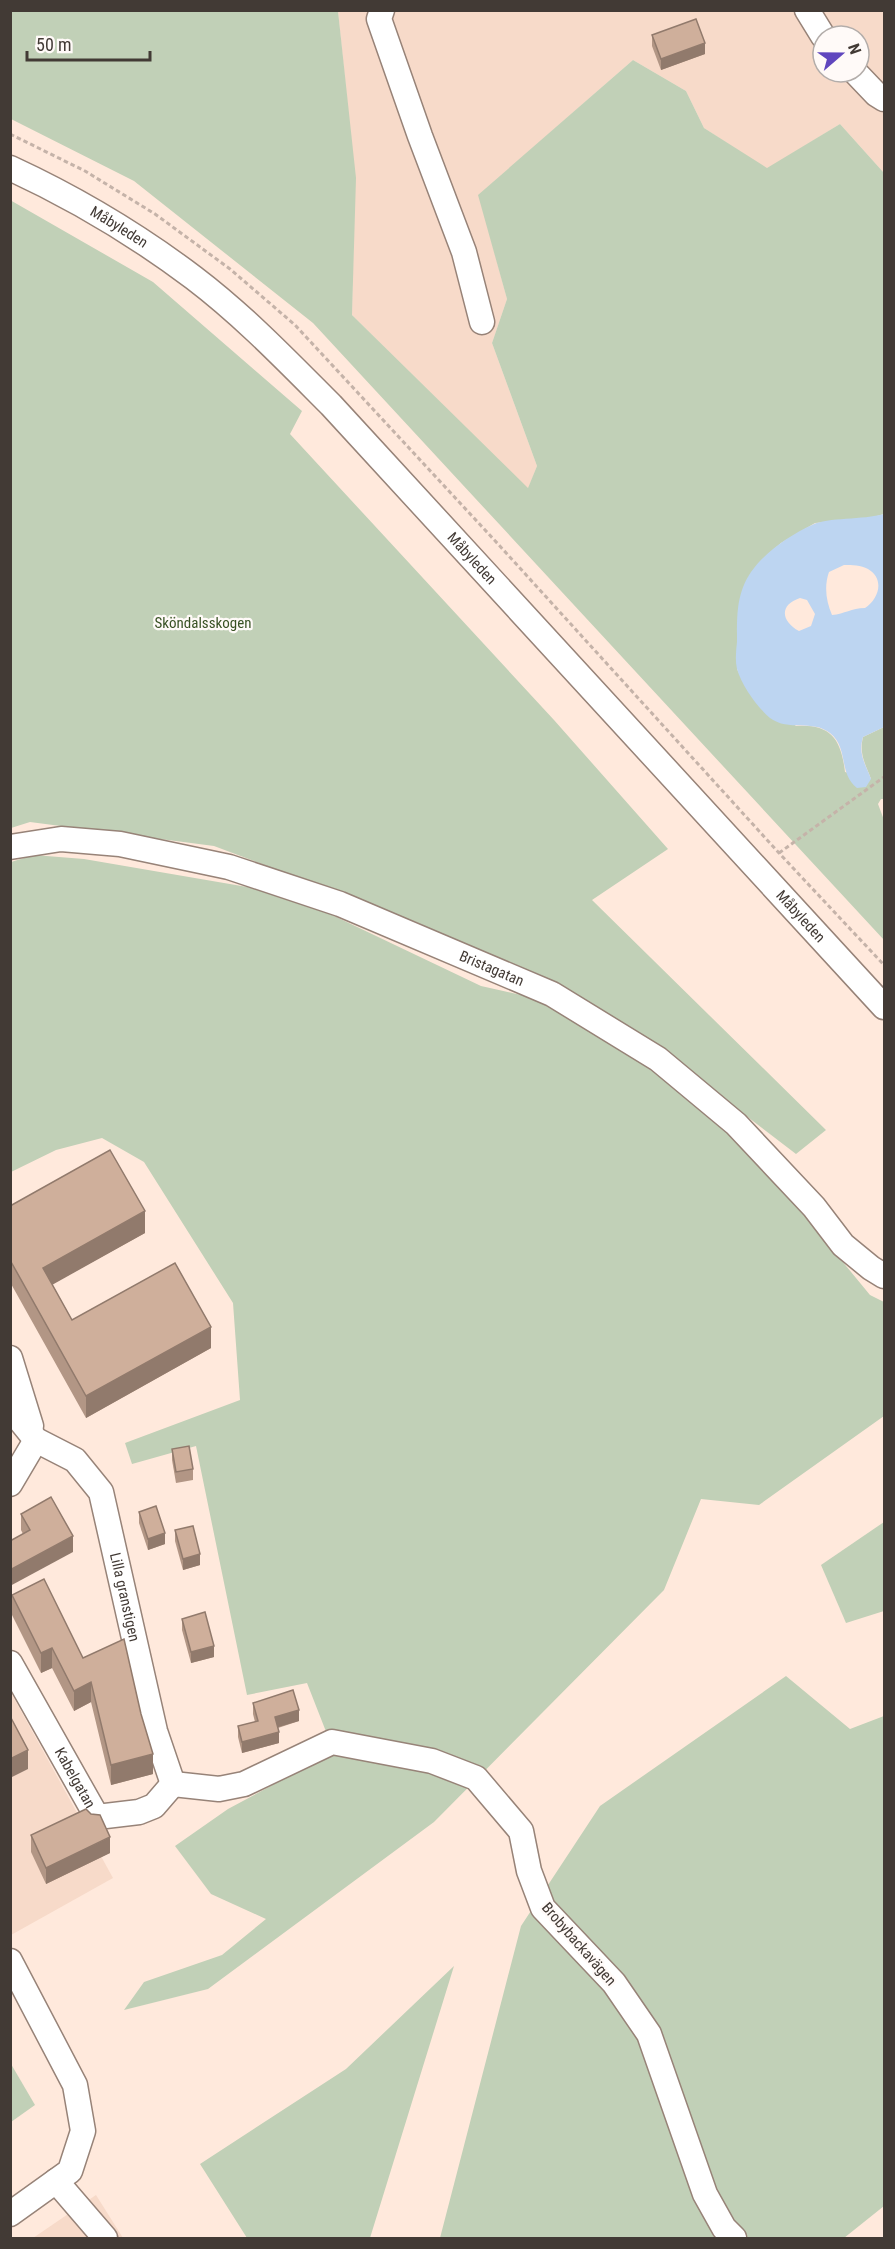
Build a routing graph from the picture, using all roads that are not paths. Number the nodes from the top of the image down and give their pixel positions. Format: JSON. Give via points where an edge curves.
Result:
{"nodes":[{"id":1,"x":382,"y":10,"type":"edge"},
{"id":2,"x":807,"y":10,"type":"edge"},
{"id":3,"x":816,"y":24,"type":"edge"},
{"id":4,"x":866,"y":84,"type":"edge"},
{"id":5,"x":885,"y":99,"type":"edge"},
{"id":6,"x":10,"y":168,"type":"edge"},
{"id":7,"x":482,"y":322,"type":"dead end"},
{"id":8,"x":10,"y":847,"type":"edge"},
{"id":9,"x":885,"y":1006,"type":"edge"},
{"id":10,"x":885,"y":1276,"type":"edge"},
{"id":11,"x":10,"y":1358,"type":"edge"},
{"id":12,"x":10,"y":1408,"type":"edge"},
{"id":13,"x":36,"y":1440,"type":"junction"},
{"id":14,"x":10,"y":1484,"type":"edge"},
{"id":15,"x":10,"y":1663,"type":"edge"},
{"id":16,"x":173,"y":1784,"type":"junction"},
{"id":17,"x":10,"y":1961,"type":"edge"},
{"id":18,"x":56,"y":2181,"type":"junction"},
{"id":19,"x":10,"y":2214,"type":"edge"},
{"id":20,"x":101,"y":2237,"type":"edge"},
{"id":21,"x":734,"y":2238,"type":"edge"}],
"edges":[{"from":1,"to":7,"type":"street","via":[[379,19],[464,252]]},
{"from":2,"to":3,"type":"street"},
{"from":4,"to":5,"type":"street"},
{"from":6,"to":9,"type":"street","name":"Måbyleden","via":[[50,186],[129,233],[194,278],[267,341],[331,405]]},
{"from":8,"to":10,"type":"street","name":"Bristagatan","via":[[61,839],[120,844],[229,867],[340,904],[552,994],[658,1059],[736,1125],[814,1207],[843,1245]]},
{"from":11,"to":13,"type":"street"},
{"from":12,"to":13,"type":"street"},
{"from":13,"to":14,"type":"street"},
{"from":13,"to":16,"type":"street","name":"Lilla granstigen","via":[[75,1460],[101,1492],[155,1731]]},
{"from":15,"to":16,"type":"street","name":"Kabelgatan","via":[[97,1817],[139,1812],[154,1806]]},
{"from":16,"to":21,"type":"street","name":"Brobybackavägen","via":[[219,1789],[244,1784],[332,1742],[432,1761],[476,1778],[521,1831],[529,1871],[543,1908],[614,1983],[649,2034],[705,2194]]},
{"from":17,"to":18,"type":"street","via":[[75,2085],[83,2131],[70,2171]]},
{"from":18,"to":19,"type":"street"},
{"from":18,"to":20,"type":"street"}]}
